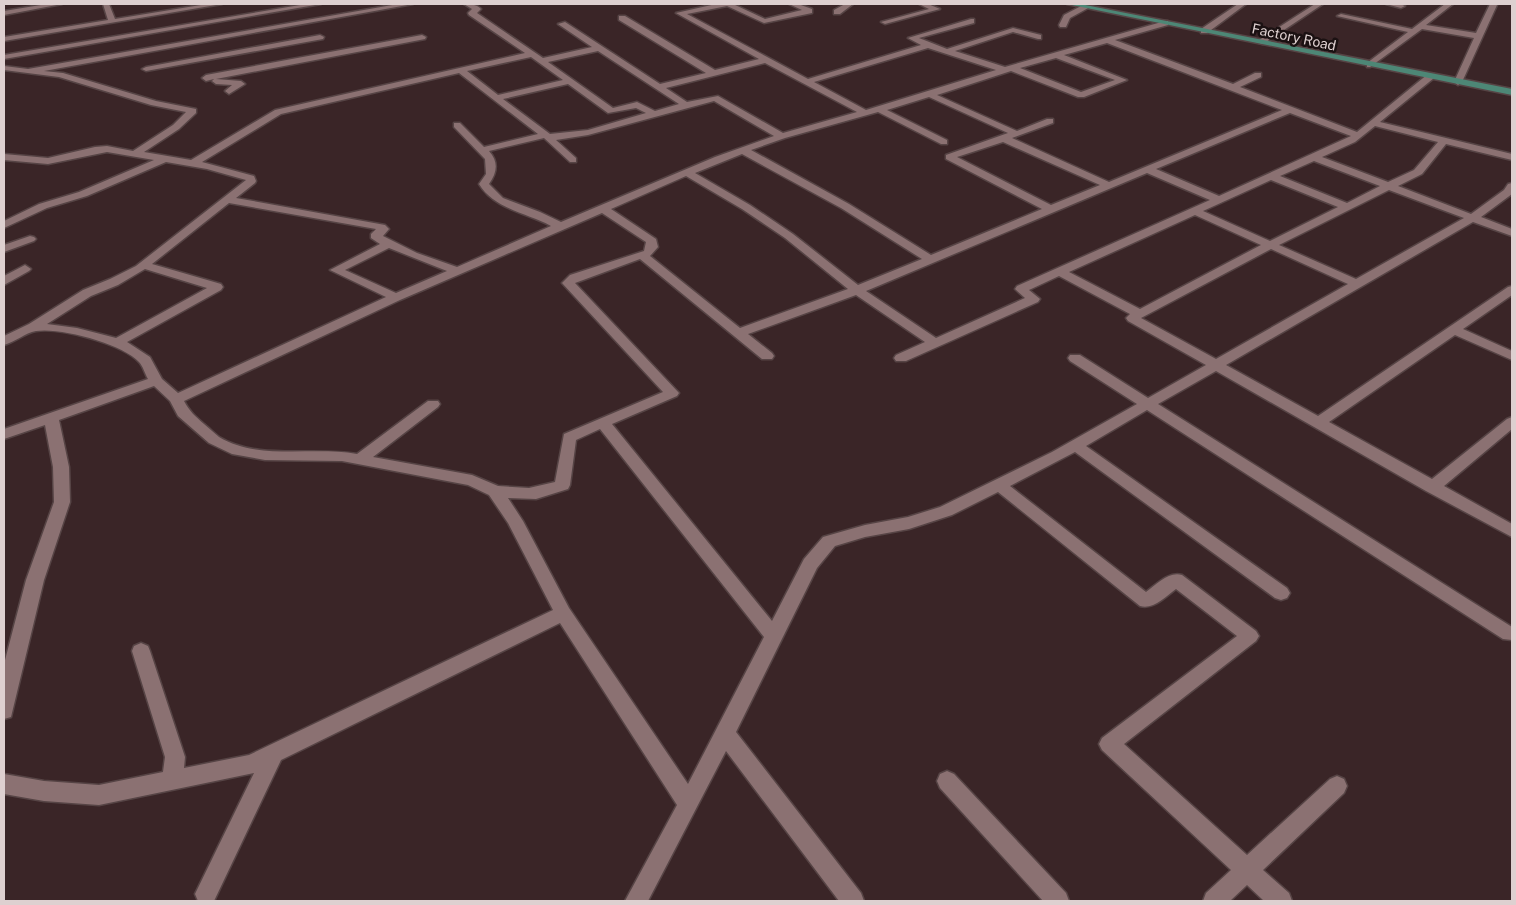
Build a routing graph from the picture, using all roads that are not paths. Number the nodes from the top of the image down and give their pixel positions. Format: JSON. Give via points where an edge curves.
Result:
{"nodes":[{"id":1,"x":58,"y":4,"type":"edge"},
{"id":2,"x":106,"y":4,"type":"edge"},
{"id":3,"x":218,"y":4,"type":"edge"},
{"id":4,"x":317,"y":4,"type":"edge"},
{"id":5,"x":408,"y":4,"type":"edge"},
{"id":6,"x":467,"y":4,"type":"edge"},
{"id":7,"x":727,"y":4,"type":"edge"},
{"id":8,"x":792,"y":4,"type":"edge"},
{"id":9,"x":836,"y":4,"type":"edge"},
{"id":10,"x":922,"y":4,"type":"edge"},
{"id":11,"x":1071,"y":4,"type":"edge"},
{"id":12,"x":1319,"y":4,"type":"edge"},
{"id":13,"x":1390,"y":4,"type":"edge"},
{"id":14,"x":1449,"y":4,"type":"edge"},
{"id":15,"x":297,"y":5,"type":"edge"},
{"id":16,"x":847,"y":5,"type":"edge"},
{"id":17,"x":1237,"y":5,"type":"edge"},
{"id":18,"x":1493,"y":5,"type":"dead end"},
{"id":19,"x":44,"y":6,"type":"junction"},
{"id":20,"x":1401,"y":6,"type":"dead end"},
{"id":21,"x":1086,"y":7,"type":"junction"},
{"id":22,"x":168,"y":8,"type":"edge"},
{"id":23,"x":837,"y":12,"type":"dead end"},
{"id":24,"x":4,"y":13,"type":"edge"},
{"id":25,"x":46,"y":15,"type":"dead end"},
{"id":26,"x":1341,"y":16,"type":"dead end"},
{"id":27,"x":622,"y":18,"type":"dead end"},
{"id":28,"x":112,"y":21,"type":"junction"},
{"id":29,"x":309,"y":21,"type":"junction"},
{"id":30,"x":971,"y":21,"type":"dead end"},
{"id":31,"x":885,"y":22,"type":"dead end"},
{"id":32,"x":47,"y":23,"type":"dead end"},
{"id":33,"x":1165,"y":23,"type":"junction"},
{"id":34,"x":562,"y":24,"type":"dead end"},
{"id":35,"x":1063,"y":25,"type":"dead end"},
{"id":36,"x":178,"y":27,"type":"junction"},
{"id":37,"x":1416,"y":28,"type":"junction"},
{"id":38,"x":1204,"y":31,"type":"junction"},
{"id":39,"x":48,"y":32,"type":"junction"},
{"id":40,"x":1479,"y":36,"type":"junction"},
{"id":41,"x":422,"y":37,"type":"dead end"},
{"id":42,"x":1038,"y":37,"type":"dead end"},
{"id":43,"x":4,"y":39,"type":"edge"},
{"id":44,"x":1107,"y":40,"type":"junction"},
{"id":45,"x":1260,"y":42,"type":"junction"},
{"id":46,"x":187,"y":43,"type":"junction"},
{"id":47,"x":928,"y":45,"type":"junction"},
{"id":48,"x":327,"y":46,"type":"junction"},
{"id":49,"x":599,"y":48,"type":"junction"},
{"id":50,"x":948,"y":51,"type":"junction"},
{"id":51,"x":532,"y":54,"type":"junction"},
{"id":52,"x":1056,"y":55,"type":"junction"},
{"id":53,"x":4,"y":57,"type":"edge"},
{"id":54,"x":766,"y":60,"type":"junction"},
{"id":55,"x":542,"y":61,"type":"junction"},
{"id":56,"x":1370,"y":65,"type":"junction"},
{"id":57,"x":6,"y":69,"type":"edge"},
{"id":58,"x":146,"y":69,"type":"dead end"},
{"id":59,"x":201,"y":69,"type":"junction"},
{"id":60,"x":1008,"y":69,"type":"junction"},
{"id":61,"x":460,"y":70,"type":"junction"},
{"id":62,"x":28,"y":71,"type":"junction"},
{"id":63,"x":714,"y":73,"type":"junction"},
{"id":64,"x":1258,"y":76,"type":"dead end"},
{"id":65,"x":1431,"y":76,"type":"junction"},
{"id":66,"x":569,"y":80,"type":"junction"},
{"id":67,"x":807,"y":82,"type":"junction"},
{"id":68,"x":1458,"y":82,"type":"junction"},
{"id":69,"x":659,"y":87,"type":"junction"},
{"id":70,"x":1233,"y":87,"type":"junction"},
{"id":71,"x":229,"y":91,"type":"dead end"},
{"id":72,"x":1512,"y":92,"type":"edge"},
{"id":73,"x":930,"y":94,"type":"junction"},
{"id":74,"x":1081,"y":95,"type":"junction"},
{"id":75,"x":496,"y":98,"type":"junction"},
{"id":76,"x":1066,"y":100,"type":"dead end"},
{"id":77,"x":686,"y":105,"type":"junction"},
{"id":78,"x":879,"y":109,"type":"junction"},
{"id":79,"x":1290,"y":110,"type":"junction"},
{"id":80,"x":866,"y":113,"type":"junction"},
{"id":81,"x":654,"y":114,"type":"junction"},
{"id":82,"x":1050,"y":122,"type":"dead end"},
{"id":83,"x":1374,"y":123,"type":"junction"},
{"id":84,"x":457,"y":125,"type":"dead end"},
{"id":85,"x":1016,"y":134,"type":"junction"},
{"id":86,"x":1357,"y":135,"type":"junction"},
{"id":87,"x":546,"y":136,"type":"junction"},
{"id":88,"x":782,"y":136,"type":"junction"},
{"id":89,"x":1003,"y":138,"type":"junction"},
{"id":90,"x":1444,"y":141,"type":"junction"},
{"id":91,"x":944,"y":142,"type":"dead end"},
{"id":92,"x":483,"y":150,"type":"junction"},
{"id":93,"x":743,"y":150,"type":"junction"},
{"id":94,"x":136,"y":153,"type":"junction"},
{"id":95,"x":4,"y":157,"type":"edge"},
{"id":96,"x":1312,"y":157,"type":"junction"},
{"id":97,"x":1512,"y":157,"type":"edge"},
{"id":98,"x":164,"y":159,"type":"junction"},
{"id":99,"x":573,"y":160,"type":"dead end"},
{"id":100,"x":192,"y":164,"type":"junction"},
{"id":101,"x":1147,"y":169,"type":"junction"},
{"id":102,"x":688,"y":173,"type":"junction"},
{"id":103,"x":1270,"y":176,"type":"junction"},
{"id":104,"x":1108,"y":185,"type":"junction"},
{"id":105,"x":1390,"y":186,"type":"junction"},
{"id":106,"x":1512,"y":186,"type":"edge"},
{"id":107,"x":228,"y":200,"type":"junction"},
{"id":108,"x":1219,"y":200,"type":"junction"},
{"id":109,"x":1348,"y":207,"type":"junction"},
{"id":110,"x":604,"y":209,"type":"junction"},
{"id":111,"x":1050,"y":209,"type":"junction"},
{"id":112,"x":1195,"y":211,"type":"junction"},
{"id":113,"x":1472,"y":218,"type":"junction"},
{"id":114,"x":4,"y":225,"type":"edge"},
{"id":115,"x":561,"y":227,"type":"junction"},
{"id":116,"x":1512,"y":233,"type":"edge"},
{"id":117,"x":30,"y":240,"type":"dead end"},
{"id":118,"x":390,"y":243,"type":"junction"},
{"id":119,"x":1270,"y":245,"type":"junction"},
{"id":120,"x":4,"y":249,"type":"edge"},
{"id":121,"x":642,"y":255,"type":"junction"},
{"id":122,"x":930,"y":259,"type":"junction"},
{"id":123,"x":143,"y":265,"type":"junction"},
{"id":124,"x":25,"y":269,"type":"dead end"},
{"id":125,"x":458,"y":271,"type":"junction"},
{"id":126,"x":1060,"y":272,"type":"junction"},
{"id":127,"x":4,"y":281,"type":"edge"},
{"id":128,"x":1357,"y":284,"type":"junction"},
{"id":129,"x":857,"y":290,"type":"junction"},
{"id":130,"x":1512,"y":290,"type":"edge"},
{"id":131,"x":396,"y":297,"type":"junction"},
{"id":132,"x":1140,"y":314,"type":"junction"},
{"id":133,"x":34,"y":326,"type":"junction"},
{"id":134,"x":1454,"y":330,"type":"junction"},
{"id":135,"x":738,"y":333,"type":"junction"},
{"id":136,"x":4,"y":341,"type":"edge"},
{"id":137,"x":116,"y":343,"type":"junction"},
{"id":138,"x":935,"y":343,"type":"junction"},
{"id":139,"x":767,"y":356,"type":"dead end"},
{"id":140,"x":1512,"y":356,"type":"edge"},
{"id":141,"x":901,"y":358,"type":"dead end"},
{"id":142,"x":1075,"y":358,"type":"dead end"},
{"id":143,"x":1214,"y":365,"type":"junction"},
{"id":144,"x":156,"y":381,"type":"junction"},
{"id":145,"x":176,"y":399,"type":"junction"},
{"id":146,"x":433,"y":404,"type":"dead end"},
{"id":147,"x":1148,"y":404,"type":"junction"},
{"id":148,"x":51,"y":418,"type":"junction"},
{"id":149,"x":603,"y":422,"type":"junction"},
{"id":150,"x":1512,"y":422,"type":"edge"},
{"id":151,"x":1318,"y":423,"type":"junction"},
{"id":152,"x":4,"y":434,"type":"edge"},
{"id":153,"x":1075,"y":445,"type":"junction"},
{"id":154,"x":360,"y":459,"type":"junction"},
{"id":155,"x":999,"y":485,"type":"junction"},
{"id":156,"x":1432,"y":487,"type":"junction"},
{"id":157,"x":495,"y":491,"type":"junction"},
{"id":158,"x":1512,"y":531,"type":"edge"},
{"id":159,"x":1281,"y":593,"type":"dead end"},
{"id":160,"x":563,"y":612,"type":"junction"},
{"id":161,"x":1509,"y":634,"type":"dead end"},
{"id":162,"x":774,"y":637,"type":"junction"},
{"id":163,"x":141,"y":652,"type":"dead end"},
{"id":164,"x":4,"y":711,"type":"edge"},
{"id":165,"x":725,"y":734,"type":"junction"},
{"id":166,"x":274,"y":753,"type":"junction"},
{"id":167,"x":173,"y":781,"type":"junction"},
{"id":168,"x":947,"y":781,"type":"dead end"},
{"id":169,"x":4,"y":784,"type":"edge"},
{"id":170,"x":1337,"y":786,"type":"dead end"},
{"id":171,"x":689,"y":804,"type":"junction"},
{"id":172,"x":1248,"y":870,"type":"junction"},
{"id":173,"x":206,"y":894,"type":"dead end"},
{"id":174,"x":636,"y":901,"type":"edge"},
{"id":175,"x":853,"y":901,"type":"edge"},
{"id":176,"x":1058,"y":901,"type":"edge"},
{"id":177,"x":1214,"y":901,"type":"edge"},
{"id":178,"x":1281,"y":901,"type":"edge"}],
"edges":[{"from":1,"to":19,"type":"street"},
{"from":2,"to":28,"type":"street"},
{"from":3,"to":22,"type":"street"},
{"from":4,"to":15,"type":"street"},
{"from":5,"to":29,"type":"street"},
{"from":6,"to":51,"type":"street","via":[[477,10],[472,14]]},
{"from":7,"to":8,"type":"street","via":[[764,21],[809,11]]},
{"from":7,"to":54,"type":"street","via":[[680,13]]},
{"from":9,"to":16,"type":"street"},
{"from":10,"to":31,"type":"street","via":[[936,10]]},
{"from":11,"to":21,"type":"main road","name":"Factory Road"},
{"from":12,"to":45,"type":"street"},
{"from":13,"to":20,"type":"street"},
{"from":14,"to":37,"type":"street"},
{"from":15,"to":29,"type":"street"},
{"from":15,"to":36,"type":"street"},
{"from":16,"to":23,"type":"street"},
{"from":17,"to":38,"type":"street"},
{"from":18,"to":40,"type":"street"},
{"from":19,"to":24,"type":"street"},
{"from":19,"to":25,"type":"street"},
{"from":21,"to":33,"type":"main road","name":"Factory Road"},
{"from":21,"to":35,"type":"street","via":[[1068,17]]},
{"from":22,"to":28,"type":"street"},
{"from":22,"to":36,"type":"street"},
{"from":26,"to":37,"type":"street"},
{"from":27,"to":63,"type":"street"},
{"from":28,"to":39,"type":"street"},
{"from":29,"to":46,"type":"street"},
{"from":29,"to":48,"type":"street"},
{"from":30,"to":47,"type":"street","via":[[912,38]]},
{"from":32,"to":39,"type":"street"},
{"from":33,"to":38,"type":"main road","name":"Factory Road"},
{"from":33,"to":44,"type":"street"},
{"from":34,"to":49,"type":"street"},
{"from":36,"to":46,"type":"street"},
{"from":36,"to":53,"type":"street"},
{"from":37,"to":40,"type":"street"},
{"from":37,"to":56,"type":"street"},
{"from":38,"to":45,"type":"main road","name":"Factory Road"},
{"from":39,"to":43,"type":"street"},
{"from":40,"to":68,"type":"street"},
{"from":41,"to":48,"type":"street"},
{"from":42,"to":50,"type":"street","via":[[1013,30]]},
{"from":44,"to":52,"type":"street"},
{"from":44,"to":70,"type":"street"},
{"from":45,"to":56,"type":"main road","name":"Factory Road"},
{"from":46,"to":59,"type":"street"},
{"from":46,"to":62,"type":"street"},
{"from":47,"to":50,"type":"street"},
{"from":47,"to":67,"type":"street"},
{"from":48,"to":59,"type":"street"},
{"from":48,"to":59,"type":"street"},
{"from":49,"to":55,"type":"street"},
{"from":49,"to":69,"type":"street"},
{"from":50,"to":60,"type":"street"},
{"from":51,"to":55,"type":"street"},
{"from":51,"to":61,"type":"street"},
{"from":52,"to":60,"type":"street"},
{"from":52,"to":74,"type":"street","via":[[1123,80]]},
{"from":54,"to":63,"type":"street"},
{"from":54,"to":67,"type":"street"},
{"from":55,"to":66,"type":"street"},
{"from":56,"to":65,"type":"main road","name":"Factory Road"},
{"from":57,"to":62,"type":"street"},
{"from":58,"to":59,"type":"street"},
{"from":59,"to":71,"type":"street","via":[[208,80],[241,84]]},
{"from":60,"to":73,"type":"street"},
{"from":60,"to":74,"type":"street"},
{"from":61,"to":75,"type":"street"},
{"from":61,"to":100,"type":"street","via":[[278,112]]},
{"from":62,"to":94,"type":"street","via":[[60,75],[193,111],[176,127]]},
{"from":63,"to":69,"type":"street"},
{"from":64,"to":70,"type":"street"},
{"from":65,"to":68,"type":"main road","name":"Factory Road"},
{"from":65,"to":83,"type":"street"},
{"from":66,"to":75,"type":"street"},
{"from":66,"to":81,"type":"street","via":[[611,111],[637,105]]},
{"from":67,"to":80,"type":"street"},
{"from":68,"to":72,"type":"main road","name":"Factory Road"},
{"from":69,"to":77,"type":"street"},
{"from":70,"to":79,"type":"street"},
{"from":73,"to":78,"type":"street"},
{"from":73,"to":85,"type":"street"},
{"from":74,"to":76,"type":"street"},
{"from":75,"to":87,"type":"street"},
{"from":77,"to":81,"type":"street"},
{"from":77,"to":88,"type":"street","via":[[715,98]]},
{"from":78,"to":80,"type":"street"},
{"from":78,"to":91,"type":"street"},
{"from":79,"to":86,"type":"street"},
{"from":79,"to":101,"type":"street"},
{"from":80,"to":88,"type":"street"},
{"from":81,"to":87,"type":"street","via":[[560,138]]},
{"from":82,"to":85,"type":"street"},
{"from":83,"to":86,"type":"street"},
{"from":83,"to":90,"type":"street"},
{"from":84,"to":92,"type":"street"},
{"from":85,"to":89,"type":"street"},
{"from":86,"to":96,"type":"street"},
{"from":87,"to":92,"type":"street"},
{"from":87,"to":99,"type":"street"},
{"from":88,"to":93,"type":"street"},
{"from":89,"to":104,"type":"street"},
{"from":89,"to":111,"type":"street","via":[[949,157]]},
{"from":90,"to":97,"type":"street"},
{"from":90,"to":105,"type":"street","via":[[1418,172]]},
{"from":92,"to":115,"type":"street","via":[[491,164],[491,174],[484,184],[487,192],[498,200]]},
{"from":93,"to":102,"type":"street"},
{"from":93,"to":122,"type":"street","via":[[845,206]]},
{"from":94,"to":95,"type":"street","via":[[96,150],[48,161]]},
{"from":94,"to":98,"type":"street"},
{"from":96,"to":103,"type":"street"},
{"from":96,"to":105,"type":"street"},
{"from":98,"to":100,"type":"street"},
{"from":98,"to":114,"type":"street","via":[[83,194],[43,206]]},
{"from":100,"to":107,"type":"street","via":[[250,178],[251,181]]},
{"from":101,"to":104,"type":"street"},
{"from":101,"to":108,"type":"street"},
{"from":102,"to":110,"type":"street"},
{"from":102,"to":129,"type":"street","via":[[789,236]]},
{"from":103,"to":108,"type":"street"},
{"from":103,"to":109,"type":"street"},
{"from":104,"to":111,"type":"street"},
{"from":105,"to":109,"type":"street"},
{"from":105,"to":113,"type":"street"},
{"from":106,"to":113,"type":"street"},
{"from":107,"to":118,"type":"street","via":[[381,227],[384,229],[377,238]]},
{"from":107,"to":123,"type":"street"},
{"from":108,"to":112,"type":"street"},
{"from":109,"to":119,"type":"street"},
{"from":110,"to":115,"type":"street"},
{"from":110,"to":121,"type":"street","via":[[652,241],[648,253]]},
{"from":111,"to":122,"type":"street"},
{"from":112,"to":119,"type":"street"},
{"from":112,"to":126,"type":"street"},
{"from":113,"to":116,"type":"street"},
{"from":113,"to":128,"type":"street"},
{"from":115,"to":125,"type":"street"},
{"from":117,"to":120,"type":"street"},
{"from":118,"to":125,"type":"street"},
{"from":118,"to":131,"type":"street","via":[[336,270]]},
{"from":119,"to":128,"type":"street"},
{"from":119,"to":132,"type":"street"},
{"from":121,"to":135,"type":"street"},
{"from":121,"to":149,"type":"street","via":[[574,278],[568,283],[672,393]]},
{"from":122,"to":129,"type":"street"},
{"from":123,"to":133,"type":"street","via":[[87,293]]},
{"from":123,"to":137,"type":"street","via":[[217,287]]},
{"from":124,"to":127,"type":"street"},
{"from":125,"to":131,"type":"street"},
{"from":126,"to":132,"type":"street"},
{"from":126,"to":138,"type":"street","via":[[1021,289],[1034,300]]},
{"from":128,"to":143,"type":"street"},
{"from":129,"to":135,"type":"street"},
{"from":129,"to":138,"type":"street"},
{"from":130,"to":134,"type":"street"},
{"from":131,"to":145,"type":"street"},
{"from":132,"to":143,"type":"street","via":[[1132,318]]},
{"from":133,"to":136,"type":"street"},
{"from":133,"to":137,"type":"street","via":[[66,329]]},
{"from":134,"to":140,"type":"street"},
{"from":134,"to":151,"type":"street"},
{"from":135,"to":139,"type":"street"},
{"from":137,"to":144,"type":"street","via":[[145,360]]},
{"from":138,"to":141,"type":"street"},
{"from":142,"to":147,"type":"street"},
{"from":143,"to":147,"type":"street"},
{"from":143,"to":151,"type":"street"},
{"from":144,"to":145,"type":"street"},
{"from":144,"to":148,"type":"street"},
{"from":145,"to":154,"type":"street","via":[[183,413],[214,440],[237,450],[265,455]]},
{"from":146,"to":154,"type":"street"},
{"from":147,"to":153,"type":"street"},
{"from":147,"to":161,"type":"street"},
{"from":148,"to":152,"type":"street"},
{"from":148,"to":164,"type":"street","via":[[61,467],[62,502],[35,580]]},
{"from":149,"to":157,"type":"street","via":[[569,437],[562,485],[525,496]]},
{"from":149,"to":162,"type":"street"},
{"from":150,"to":156,"type":"street"},
{"from":151,"to":156,"type":"street"},
{"from":153,"to":155,"type":"street"},
{"from":153,"to":159,"type":"street"},
{"from":154,"to":157,"type":"street","via":[[472,480]]},
{"from":155,"to":162,"type":"street","via":[[946,511],[829,541],[810,564]]},
{"from":155,"to":172,"type":"street","via":[[1146,601],[1176,580],[1250,636],[1109,744]]},
{"from":156,"to":158,"type":"street"},
{"from":157,"to":160,"type":"street","via":[[515,521]]},
{"from":160,"to":166,"type":"street"},
{"from":160,"to":171,"type":"street"},
{"from":162,"to":165,"type":"street"},
{"from":163,"to":167,"type":"street","via":[[175,757]]},
{"from":165,"to":171,"type":"street"},
{"from":165,"to":175,"type":"street"},
{"from":166,"to":167,"type":"street","via":[[252,764]]},
{"from":166,"to":173,"type":"street"},
{"from":167,"to":169,"type":"street","via":[[99,795]]},
{"from":168,"to":176,"type":"street"},
{"from":170,"to":172,"type":"street"},
{"from":171,"to":174,"type":"street"},
{"from":172,"to":177,"type":"street"},
{"from":172,"to":178,"type":"street"}]}
